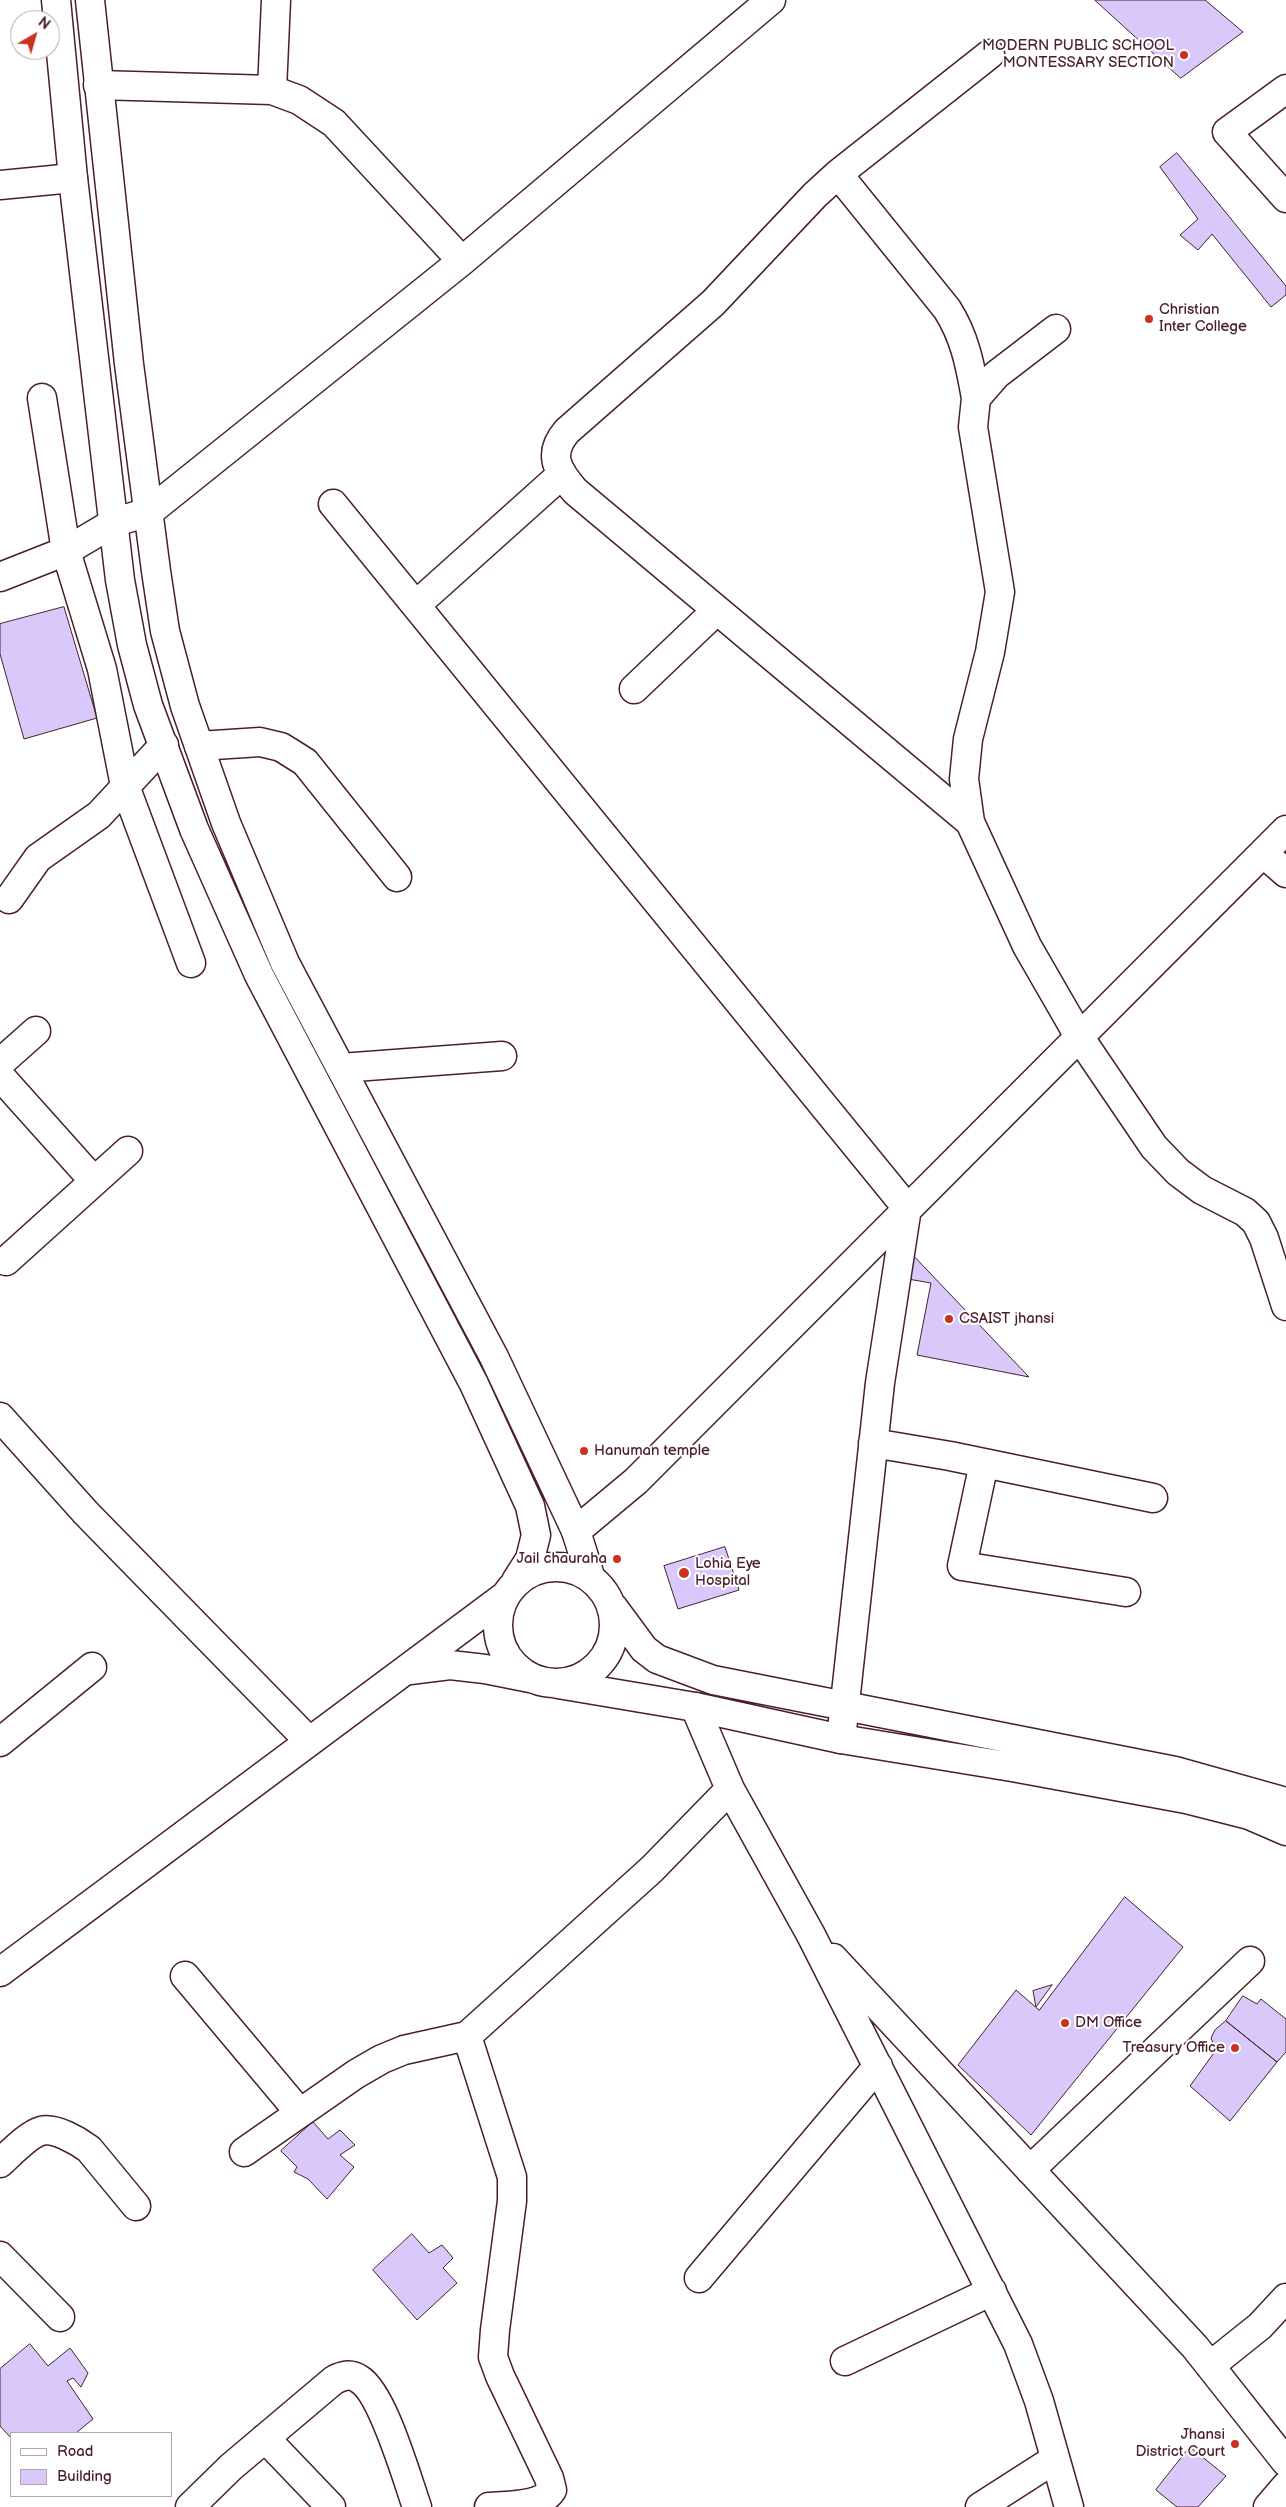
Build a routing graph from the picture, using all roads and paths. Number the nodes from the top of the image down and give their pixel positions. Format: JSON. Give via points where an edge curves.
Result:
{"nodes":[{"id":1,"x":56,"y":0,"type":"edge"},
{"id":2,"x":90,"y":0,"type":"edge"},
{"id":3,"x":276,"y":0,"type":"edge"},
{"id":4,"x":771,"y":0,"type":"edge"},
{"id":5,"x":990,"y":54,"type":"dead end"},
{"id":6,"x":98,"y":85,"type":"junction"},
{"id":7,"x":1286,"y":89,"type":"edge"},
{"id":8,"x":272,"y":90,"type":"junction"},
{"id":9,"x":838,"y":174,"type":"junction"},
{"id":10,"x":73,"y":178,"type":"junction"},
{"id":11,"x":0,"y":185,"type":"edge"},
{"id":12,"x":1286,"y":198,"type":"edge"},
{"id":13,"x":462,"y":261,"type":"junction"},
{"id":14,"x":1056,"y":329,"type":"dead end"},
{"id":15,"x":42,"y":398,"type":"dead end"},
{"id":16,"x":976,"y":398,"type":"junction"},
{"id":17,"x":561,"y":475,"type":"junction"},
{"id":18,"x":332,"y":504,"type":"dead end"},
{"id":19,"x":149,"y":512,"type":"junction"},
{"id":20,"x":115,"y":522,"type":"junction"},
{"id":21,"x":66,"y":552,"type":"junction"},
{"id":22,"x":0,"y":577,"type":"edge"},
{"id":23,"x":416,"y":605,"type":"junction"},
{"id":24,"x":718,"y":610,"type":"junction"},
{"id":25,"x":634,"y":689,"type":"dead end"},
{"id":26,"x":164,"y":745,"type":"junction"},
{"id":27,"x":199,"y":746,"type":"junction"},
{"id":28,"x":125,"y":786,"type":"junction"},
{"id":29,"x":970,"y":822,"type":"junction"},
{"id":30,"x":1286,"y":830,"type":"edge"},
{"id":31,"x":1263,"y":852,"type":"junction"},
{"id":32,"x":1286,"y":873,"type":"edge"},
{"id":33,"x":397,"y":877,"type":"dead end"},
{"id":34,"x":9,"y":899,"type":"dead end"},
{"id":35,"x":191,"y":963,"type":"dead end"},
{"id":36,"x":36,"y":1031,"type":"dead end"},
{"id":37,"x":1080,"y":1038,"type":"junction"},
{"id":38,"x":502,"y":1056,"type":"dead end"},
{"id":39,"x":0,"y":1063,"type":"edge"},
{"id":40,"x":341,"y":1068,"type":"junction"},
{"id":41,"x":0,"y":1076,"type":"edge"},
{"id":42,"x":128,"y":1151,"type":"dead end"},
{"id":43,"x":94,"y":1181,"type":"junction"},
{"id":44,"x":907,"y":1208,"type":"junction"},
{"id":45,"x":6,"y":1260,"type":"dead end"},
{"id":46,"x":1284,"y":1297,"type":"edge"},
{"id":47,"x":0,"y":1417,"type":"edge"},
{"id":48,"x":873,"y":1443,"type":"junction"},
{"id":49,"x":984,"y":1463,"type":"junction"},
{"id":50,"x":1153,"y":1498,"type":"dead end"},
{"id":51,"x":576,"y":1531,"type":"junction"},
{"id":52,"x":590,"y":1576,"type":"junction"},
{"id":53,"x":511,"y":1589,"type":"junction"},
{"id":54,"x":1126,"y":1592,"type":"dead end"},
{"id":55,"x":613,"y":1607,"type":"junction"},
{"id":56,"x":92,"y":1667,"type":"dead end"},
{"id":57,"x":408,"y":1670,"type":"junction"},
{"id":58,"x":543,"y":1681,"type":"junction"},
{"id":59,"x":845,"y":1706,"type":"junction"},
{"id":60,"x":695,"y":1707,"type":"junction"},
{"id":61,"x":841,"y":1739,"type":"junction"},
{"id":62,"x":0,"y":1742,"type":"edge"},
{"id":63,"x":309,"y":1742,"type":"junction"},
{"id":64,"x":730,"y":1789,"type":"junction"},
{"id":65,"x":1286,"y":1802,"type":"edge"},
{"id":66,"x":1286,"y":1831,"type":"edge"},
{"id":67,"x":811,"y":1935,"type":"junction"},
{"id":68,"x":1250,"y":1961,"type":"dead end"},
{"id":69,"x":0,"y":1972,"type":"edge"},
{"id":70,"x":185,"y":1976,"type":"dead end"},
{"id":71,"x":468,"y":2036,"type":"junction"},
{"id":72,"x":878,"y":2066,"type":"junction"},
{"id":73,"x":300,"y":2113,"type":"junction"},
{"id":74,"x":244,"y":2152,"type":"dead end"},
{"id":75,"x":0,"y":2163,"type":"edge"},
{"id":76,"x":1030,"y":2170,"type":"junction"},
{"id":77,"x":136,"y":2206,"type":"dead end"},
{"id":78,"x":0,"y":2256,"type":"edge"},
{"id":79,"x":699,"y":2278,"type":"dead end"},
{"id":80,"x":992,"y":2291,"type":"junction"},
{"id":81,"x":1286,"y":2298,"type":"edge"},
{"id":82,"x":60,"y":2317,"type":"dead end"},
{"id":83,"x":845,"y":2361,"type":"dead end"},
{"id":84,"x":1210,"y":2366,"type":"junction"},
{"id":85,"x":265,"y":2438,"type":"junction"},
{"id":86,"x":1055,"y":2459,"type":"junction"},
{"id":87,"x":1286,"y":2462,"type":"edge"},
{"id":88,"x":1286,"y":2486,"type":"edge"},
{"id":89,"x":541,"y":2504,"type":"edge"},
{"id":90,"x":190,"y":2507,"type":"edge"},
{"id":91,"x":332,"y":2507,"type":"edge"},
{"id":92,"x":417,"y":2507,"type":"edge"},
{"id":93,"x":489,"y":2507,"type":"edge"},
{"id":94,"x":980,"y":2507,"type":"edge"},
{"id":95,"x":1069,"y":2507,"type":"edge"},
{"id":96,"x":1268,"y":2507,"type":"edge"}],
"edges":[{"from":1,"to":10,"type":"street"},
{"from":2,"to":6,"type":"street"},
{"from":3,"to":8,"type":"street"},
{"from":4,"to":13,"type":"street"},
{"from":5,"to":9,"type":"street"},
{"from":6,"to":8,"type":"street"},
{"from":6,"to":19,"type":"street"},
{"from":7,"to":12,"type":"street","via":[[1227,132]]},
{"from":8,"to":13,"type":"street","via":[[299,100],[334,123]]},
{"from":9,"to":16,"type":"street","via":[[959,328],[967,348]]},
{"from":9,"to":17,"type":"street","via":[[713,304],[567,431],[557,442],[555,454]]},
{"from":10,"to":11,"type":"street"},
{"from":10,"to":20,"type":"street"},
{"from":13,"to":19,"type":"street"},
{"from":14,"to":16,"type":"street","via":[[996,375]]},
{"from":15,"to":21,"type":"street"},
{"from":16,"to":29,"type":"street","via":[[973,426],[1000,592],[990,652],[968,739],[964,779]]},
{"from":17,"to":23,"type":"street"},
{"from":17,"to":24,"type":"street"},
{"from":18,"to":23,"type":"street"},
{"from":19,"to":20,"type":"street"},
{"from":19,"to":27,"type":"street","via":[[165,631],[184,706]]},
{"from":20,"to":21,"type":"street"},
{"from":20,"to":26,"type":"street","via":[[120,580],[132,645],[148,705]]},
{"from":21,"to":22,"type":"street"},
{"from":21,"to":28,"type":"street","via":[[102,669]]},
{"from":23,"to":44,"type":"street"},
{"from":24,"to":25,"type":"street"},
{"from":24,"to":29,"type":"street"},
{"from":26,"to":28,"type":"street"},
{"from":26,"to":53,"type":"street","via":[[194,829],[259,975],[474,1384],[530,1506],[536,1535],[530,1559]]},
{"from":27,"to":33,"type":"street","via":[[260,742],[281,747],[305,762]]},
{"from":27,"to":40,"type":"street","via":[[226,823],[285,963]]},
{"from":28,"to":34,"type":"street","via":[[99,815],[38,858]]},
{"from":28,"to":35,"type":"street"},
{"from":29,"to":37,"type":"street","via":[[1027,946]]},
{"from":30,"to":31,"type":"street"},
{"from":31,"to":32,"type":"street"},
{"from":31,"to":37,"type":"street"},
{"from":36,"to":39,"type":"street"},
{"from":37,"to":44,"type":"street"},
{"from":37,"to":46,"type":"street","via":[[1154,1147],[1178,1172],[1202,1190],[1245,1212],[1256,1222]]},
{"from":38,"to":40,"type":"street"},
{"from":40,"to":51,"type":"street","via":[[494,1357]]},
{"from":41,"to":43,"type":"street"},
{"from":42,"to":43,"type":"street"},
{"from":43,"to":45,"type":"street"},
{"from":44,"to":48,"type":"street"},
{"from":44,"to":51,"type":"street","via":[[636,1481]]},
{"from":47,"to":63,"type":"street","via":[[86,1513]]},
{"from":48,"to":49,"type":"street"},
{"from":48,"to":59,"type":"street"},
{"from":49,"to":50,"type":"street"},
{"from":49,"to":54,"type":"street","via":[[962,1566]]},
{"from":51,"to":52,"type":"street"},
{"from":52,"to":53,"type":"street","via":[[572,1568],[552,1566],[533,1571]]},
{"from":52,"to":55,"type":"street"},
{"from":53,"to":57,"type":"street"},
{"from":53,"to":58,"type":"street","via":[[498,1616],[499,1636],[506,1654],[518,1668]]},
{"from":55,"to":58,"type":"street","via":[[615,1626],[612,1644],[602,1661],[589,1674],[571,1681]]},
{"from":55,"to":59,"type":"street","via":[[644,1649],[657,1659],[713,1680]]},
{"from":56,"to":62,"type":"street"},
{"from":57,"to":58,"type":"street","via":[[450,1665]]},
{"from":57,"to":63,"type":"street"},
{"from":58,"to":60,"type":"street"},
{"from":59,"to":61,"type":"street"},
{"from":59,"to":65,"type":"street","via":[[1175,1771]]},
{"from":60,"to":61,"type":"street"},
{"from":60,"to":64,"type":"street"},
{"from":61,"to":66,"type":"street","via":[[1012,1766],[1186,1799],[1249,1815]]},
{"from":63,"to":69,"type":"street"},
{"from":64,"to":67,"type":"street"},
{"from":64,"to":71,"type":"street","via":[[652,1869]]},
{"from":67,"to":72,"type":"street"},
{"from":67,"to":76,"type":"street"},
{"from":68,"to":76,"type":"street"},
{"from":70,"to":73,"type":"street"},
{"from":71,"to":73,"type":"street","via":[[404,2050],[382,2059]]},
{"from":71,"to":89,"type":"street","via":[[512,2177],[512,2201],[493,2357],[549,2478],[552,2490]]},
{"from":72,"to":79,"type":"street"},
{"from":72,"to":80,"type":"street"},
{"from":73,"to":74,"type":"street"},
{"from":75,"to":77,"type":"street","via":[[42,2130],[52,2132],[89,2149]]},
{"from":76,"to":84,"type":"street"},
{"from":78,"to":82,"type":"street"},
{"from":80,"to":83,"type":"street"},
{"from":80,"to":86,"type":"street","via":[[1018,2344]]},
{"from":81,"to":84,"type":"street","via":[[1260,2326]]},
{"from":84,"to":87,"type":"street"},
{"from":85,"to":90,"type":"street"},
{"from":85,"to":91,"type":"street"},
{"from":85,"to":92,"type":"street","via":[[334,2380],[346,2375],[358,2378],[367,2386],[384,2416]]},
{"from":86,"to":94,"type":"street"},
{"from":86,"to":95,"type":"street"},
{"from":88,"to":96,"type":"street"},
{"from":89,"to":93,"type":"street"}]}
